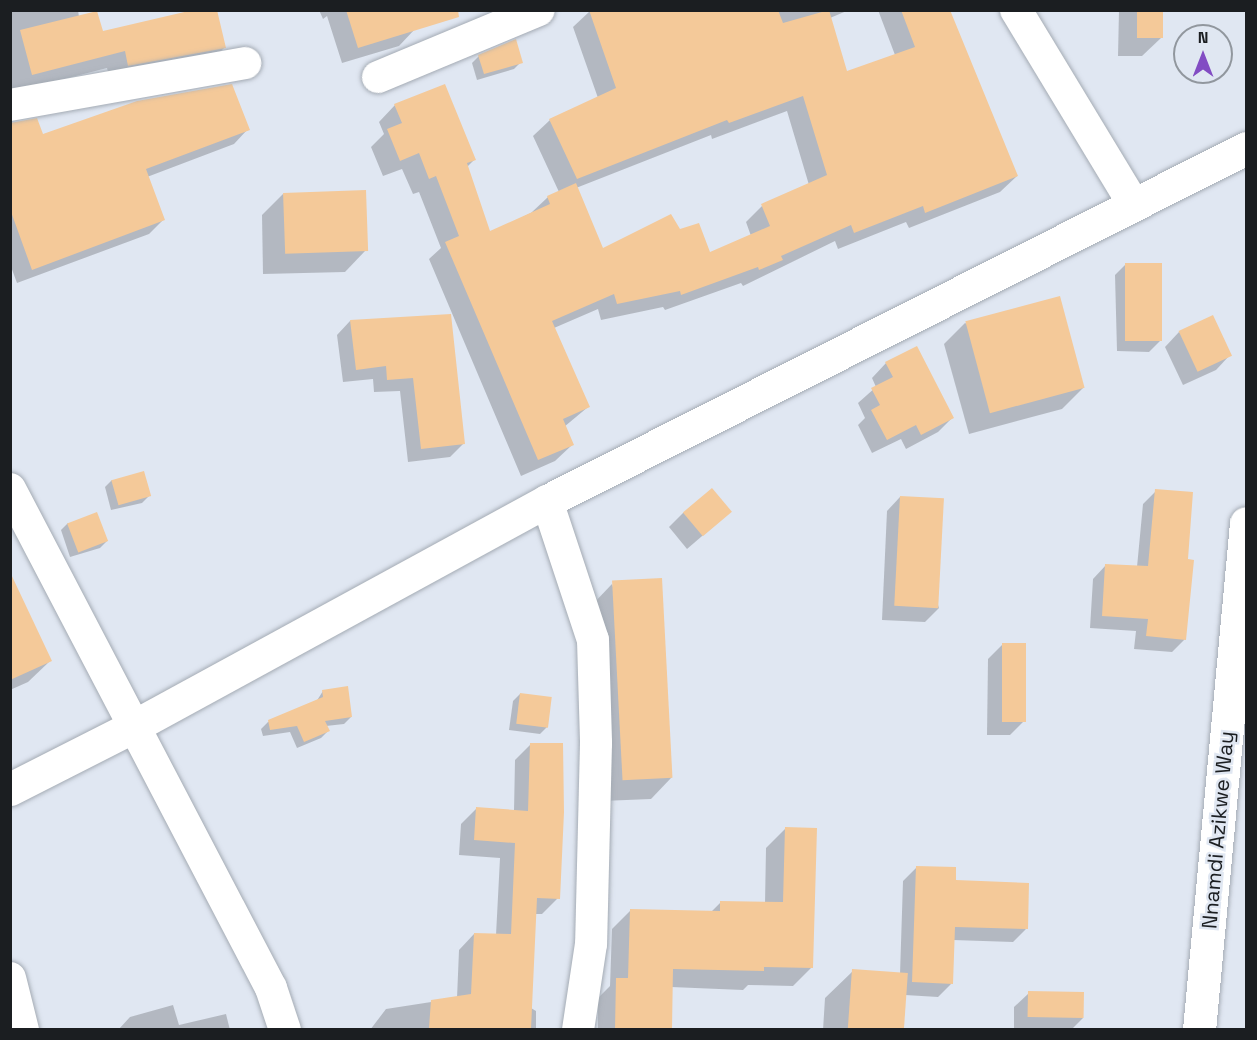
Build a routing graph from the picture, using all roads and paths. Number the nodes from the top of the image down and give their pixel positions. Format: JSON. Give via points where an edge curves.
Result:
{"nodes":[{"id":1,"x":539,"y":10,"type":"edge"},
{"id":2,"x":1016,"y":10,"type":"edge"},
{"id":3,"x":245,"y":63,"type":"dead end"},
{"id":4,"x":378,"y":77,"type":"dead end"},
{"id":5,"x":10,"y":105,"type":"edge"},
{"id":6,"x":1246,"y":148,"type":"edge"},
{"id":7,"x":1134,"y":205,"type":"junction"},
{"id":8,"x":10,"y":489,"type":"edge"},
{"id":9,"x":547,"y":501,"type":"junction"},
{"id":10,"x":1246,"y":523,"type":"edge"},
{"id":11,"x":134,"y":726,"type":"junction"},
{"id":12,"x":10,"y":789,"type":"edge"},
{"id":13,"x":10,"y":978,"type":"edge"},
{"id":14,"x":22,"y":1029,"type":"edge"},
{"id":15,"x":285,"y":1029,"type":"edge"},
{"id":16,"x":578,"y":1029,"type":"edge"},
{"id":17,"x":1199,"y":1029,"type":"edge"}],
"edges":[{"from":1,"to":4,"type":"street"},
{"from":2,"to":7,"type":"street"},
{"from":3,"to":5,"type":"street"},
{"from":6,"to":7,"type":"main road"},
{"from":7,"to":9,"type":"main road"},
{"from":8,"to":11,"type":"street"},
{"from":9,"to":11,"type":"main road"},
{"from":9,"to":16,"type":"street","via":[[593,640],[596,743],[591,932]]},
{"from":10,"to":17,"type":"main road","name":"Nnamdi Azikwe Way"},
{"from":11,"to":12,"type":"main road"},
{"from":11,"to":15,"type":"street","via":[[271,988]]},
{"from":13,"to":14,"type":"street"}]}
